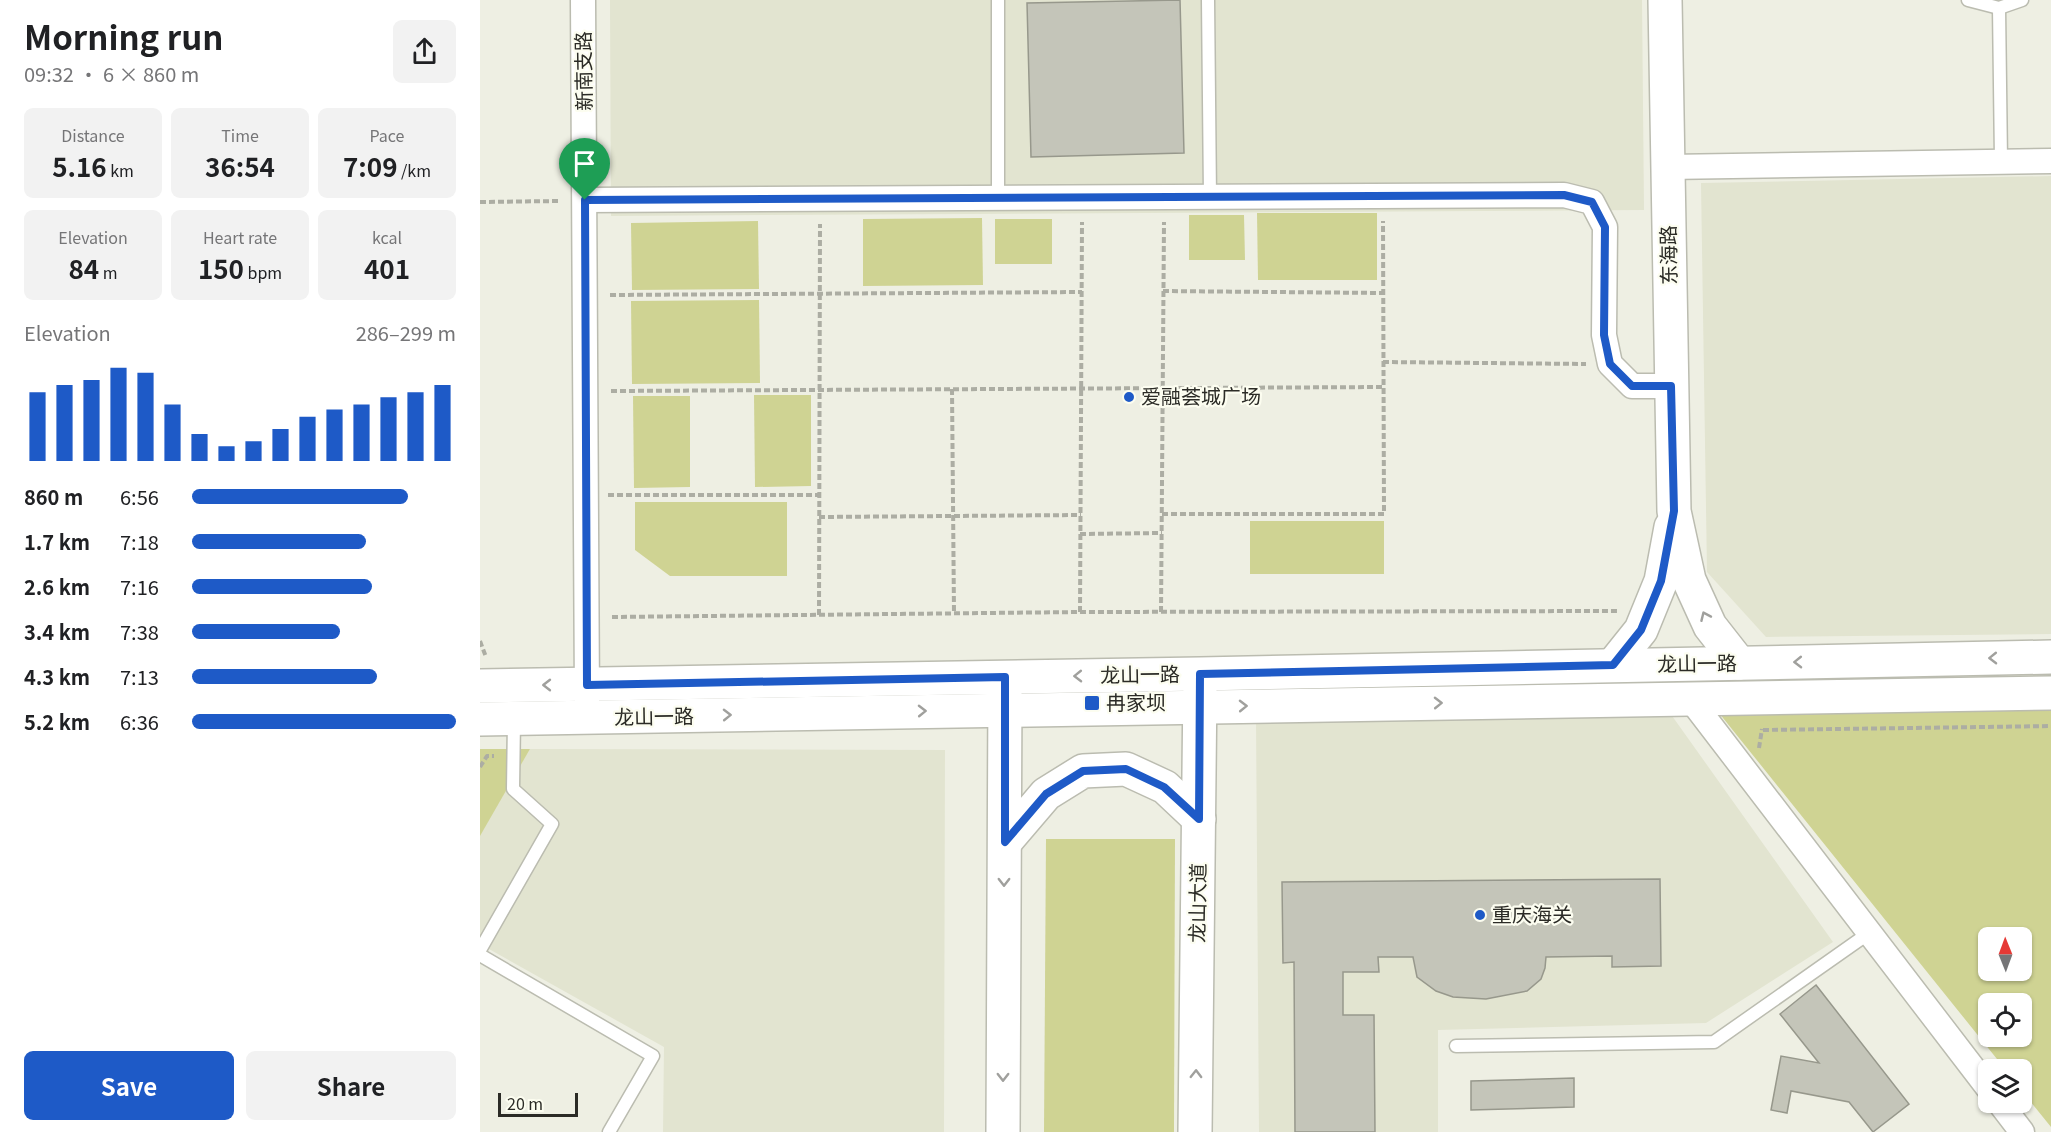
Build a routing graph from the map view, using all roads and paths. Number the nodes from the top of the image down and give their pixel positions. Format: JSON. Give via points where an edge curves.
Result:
{"nodes":[{"id":1,"x":583,"y":0,"type":"edge"},
{"id":2,"x":998,"y":0,"type":"edge"},
{"id":3,"x":1208,"y":0,"type":"edge"},
{"id":4,"x":1665,"y":0,"type":"edge"},
{"id":5,"x":1968,"y":0,"type":"edge"},
{"id":6,"x":2022,"y":0,"type":"edge"},
{"id":7,"x":1999,"y":8,"type":"junction"},
{"id":8,"x":2051,"y":161,"type":"edge"},
{"id":9,"x":2001,"y":162,"type":"junction"},
{"id":10,"x":1668,"y":167,"type":"junction"},
{"id":11,"x":1383,"y":196,"type":"junction"},
{"id":12,"x":1164,"y":197,"type":"junction"},
{"id":13,"x":1210,"y":197,"type":"junction"},
{"id":14,"x":998,"y":198,"type":"junction"},
{"id":15,"x":1083,"y":198,"type":"junction"},
{"id":16,"x":820,"y":199,"type":"junction"},
{"id":17,"x":585,"y":200,"type":"junction"},
{"id":18,"x":480,"y":202,"type":"edge"},
{"id":19,"x":1163,"y":291,"type":"junction"},
{"id":20,"x":1082,"y":292,"type":"junction"},
{"id":21,"x":1383,"y":293,"type":"junction"},
{"id":22,"x":820,"y":294,"type":"junction"},
{"id":23,"x":585,"y":295,"type":"junction"},
{"id":24,"x":1383,"y":362,"type":"junction"},
{"id":25,"x":1610,"y":364,"type":"junction"},
{"id":26,"x":1671,"y":386,"type":"junction"},
{"id":27,"x":1383,"y":387,"type":"junction"},
{"id":28,"x":1081,"y":388,"type":"junction"},
{"id":29,"x":1162,"y":388,"type":"junction"},
{"id":30,"x":952,"y":389,"type":"junction"},
{"id":31,"x":819,"y":390,"type":"junction"},
{"id":32,"x":586,"y":391,"type":"junction"},
{"id":33,"x":587,"y":495,"type":"junction"},
{"id":34,"x":819,"y":495,"type":"junction"},
{"id":35,"x":1162,"y":514,"type":"junction"},
{"id":36,"x":1080,"y":515,"type":"junction"},
{"id":37,"x":953,"y":516,"type":"junction"},
{"id":38,"x":819,"y":517,"type":"junction"},
{"id":39,"x":1162,"y":533,"type":"junction"},
{"id":40,"x":1080,"y":534,"type":"junction"},
{"id":41,"x":1675,"y":580,"type":"junction"},
{"id":42,"x":1649,"y":611,"type":"junction"},
{"id":43,"x":1080,"y":612,"type":"junction"},
{"id":44,"x":1161,"y":612,"type":"junction"},
{"id":45,"x":954,"y":613,"type":"junction"},
{"id":46,"x":819,"y":615,"type":"junction"},
{"id":47,"x":587,"y":617,"type":"junction"},
{"id":48,"x":2051,"y":657,"type":"edge"},
{"id":49,"x":1738,"y":663,"type":"junction"},
{"id":50,"x":1613,"y":665,"type":"junction"},
{"id":51,"x":1200,"y":674,"type":"junction"},
{"id":52,"x":1005,"y":677,"type":"junction"},
{"id":53,"x":587,"y":685,"type":"junction"},
{"id":54,"x":480,"y":686,"type":"edge"},
{"id":55,"x":2051,"y":693,"type":"edge"},
{"id":56,"x":1691,"y":700,"type":"junction"},
{"id":57,"x":1201,"y":707,"type":"junction"},
{"id":58,"x":1005,"y":709,"type":"junction"},
{"id":59,"x":586,"y":718,"type":"junction"},
{"id":60,"x":480,"y":719,"type":"edge"},
{"id":61,"x":514,"y":719,"type":"junction"},
{"id":62,"x":2051,"y":726,"type":"edge"},
{"id":63,"x":1763,"y":730,"type":"dead end"},
{"id":64,"x":1199,"y":819,"type":"junction"},
{"id":65,"x":1005,"y":842,"type":"junction"},
{"id":66,"x":1869,"y":933,"type":"junction"},
{"id":67,"x":480,"y":950,"type":"edge"},
{"id":68,"x":480,"y":955,"type":"edge"},
{"id":69,"x":1456,"y":1046,"type":"dead end"},
{"id":70,"x":1978,"y":1075,"type":"edge"},
{"id":71,"x":2008,"y":1113,"type":"edge"},
{"id":72,"x":609,"y":1132,"type":"edge"},
{"id":73,"x":1003,"y":1132,"type":"edge"},
{"id":74,"x":1195,"y":1132,"type":"edge"},
{"id":75,"x":2022,"y":1132,"type":"edge"}],
"edges":[{"from":1,"to":17,"type":"street","name":"新南支路"},
{"from":2,"to":14,"type":"lane"},
{"from":3,"to":13,"type":"lane"},
{"from":4,"to":10,"type":"main road","name":"东海路"},
{"from":5,"to":7,"type":"lane"},
{"from":6,"to":7,"type":"lane"},
{"from":7,"to":9,"type":"lane"},
{"from":8,"to":9,"type":"street"},
{"from":9,"to":10,"type":"street"},
{"from":10,"to":26,"type":"main road","name":"东海路"},
{"from":11,"to":13,"type":"street"},
{"from":11,"to":21,"type":"path"},
{"from":11,"to":25,"type":"street","via":[[1564,195],[1592,202],[1605,227],[1604,335]]},
{"from":12,"to":13,"type":"street"},
{"from":12,"to":15,"type":"street"},
{"from":12,"to":19,"type":"path"},
{"from":14,"to":15,"type":"street"},
{"from":14,"to":16,"type":"street"},
{"from":15,"to":20,"type":"path"},
{"from":16,"to":17,"type":"street"},
{"from":16,"to":22,"type":"path"},
{"from":17,"to":18,"type":"path"},
{"from":17,"to":23,"type":"street","name":"新南支路"},
{"from":19,"to":21,"type":"path"},
{"from":19,"to":29,"type":"path"},
{"from":20,"to":22,"type":"path"},
{"from":20,"to":28,"type":"path"},
{"from":21,"to":24,"type":"path"},
{"from":22,"to":23,"type":"path"},
{"from":22,"to":31,"type":"path"},
{"from":23,"to":32,"type":"street","name":"新南支路"},
{"from":24,"to":25,"type":"path"},
{"from":24,"to":27,"type":"path"},
{"from":25,"to":26,"type":"street","via":[[1632,386]]},
{"from":26,"to":41,"type":"main road","name":"东海路"},
{"from":27,"to":29,"type":"path"},
{"from":27,"to":35,"type":"path","via":[[1384,514]]},
{"from":28,"to":29,"type":"path"},
{"from":28,"to":30,"type":"path"},
{"from":28,"to":36,"type":"path"},
{"from":29,"to":35,"type":"path"},
{"from":30,"to":31,"type":"path"},
{"from":30,"to":37,"type":"path"},
{"from":31,"to":32,"type":"path"},
{"from":31,"to":34,"type":"path"},
{"from":32,"to":33,"type":"street","name":"新南支路"},
{"from":33,"to":34,"type":"path"},
{"from":33,"to":47,"type":"street","name":"新南支路"},
{"from":34,"to":38,"type":"path"},
{"from":35,"to":39,"type":"path"},
{"from":36,"to":37,"type":"path"},
{"from":36,"to":40,"type":"path"},
{"from":37,"to":38,"type":"path"},
{"from":37,"to":45,"type":"path"},
{"from":38,"to":46,"type":"path"},
{"from":39,"to":40,"type":"path"},
{"from":39,"to":44,"type":"path"},
{"from":40,"to":43,"type":"path"},
{"from":41,"to":42,"type":"main road","name":"东海路"},
{"from":49,"to":41,"type":"main road","one_way":true},
{"from":42,"to":44,"type":"path"},
{"from":42,"to":50,"type":"main road","name":"东海路","via":[[1641,630]]},
{"from":43,"to":44,"type":"path"},
{"from":43,"to":45,"type":"path"},
{"from":45,"to":46,"type":"path"},
{"from":46,"to":47,"type":"path"},
{"from":47,"to":53,"type":"street","name":"新南支路"},
{"from":48,"to":49,"type":"main road","name":"龙山一路","one_way":true},
{"from":49,"to":50,"type":"main road","name":"龙山一路"},
{"from":50,"to":51,"type":"main road","name":"龙山一路"},
{"from":51,"to":52,"type":"main road","name":"龙山一路","one_way":true},
{"from":51,"to":57,"type":"main road","name":"龙山大道"},
{"from":52,"to":53,"type":"main road","name":"龙山一路"},
{"from":52,"to":58,"type":"main road"},
{"from":53,"to":54,"type":"main road","name":"龙山一路","one_way":true},
{"from":53,"to":59,"type":"street","name":"新南支路"},
{"from":55,"to":56,"type":"main road","name":"龙山一路"},
{"from":57,"to":56,"type":"main road","name":"龙山一路","one_way":true},
{"from":56,"to":66,"type":"street"},
{"from":57,"to":58,"type":"main road","name":"龙山一路"},
{"from":57,"to":64,"type":"main road","name":"龙山大道"},
{"from":59,"to":58,"type":"main road","name":"龙山一路","one_way":true},
{"from":58,"to":65,"type":"main road"},
{"from":59,"to":61,"type":"main road","name":"龙山一路"},
{"from":60,"to":61,"type":"main road","name":"龙山一路"},
{"from":61,"to":67,"type":"lane","via":[[513,789],[552,824]]},
{"from":62,"to":63,"type":"path"},
{"from":64,"to":65,"type":"main road","via":[[1164,787],[1126,769],[1083,771],[1046,794]]},
{"from":74,"to":64,"type":"main road","name":"龙山大道","one_way":true},
{"from":65,"to":73,"type":"main road","one_way":true},
{"from":66,"to":69,"type":"lane","via":[[1714,1042]]},
{"from":66,"to":70,"type":"street"},
{"from":68,"to":72,"type":"lane","via":[[653,1056]]},
{"from":71,"to":75,"type":"street"}]}
